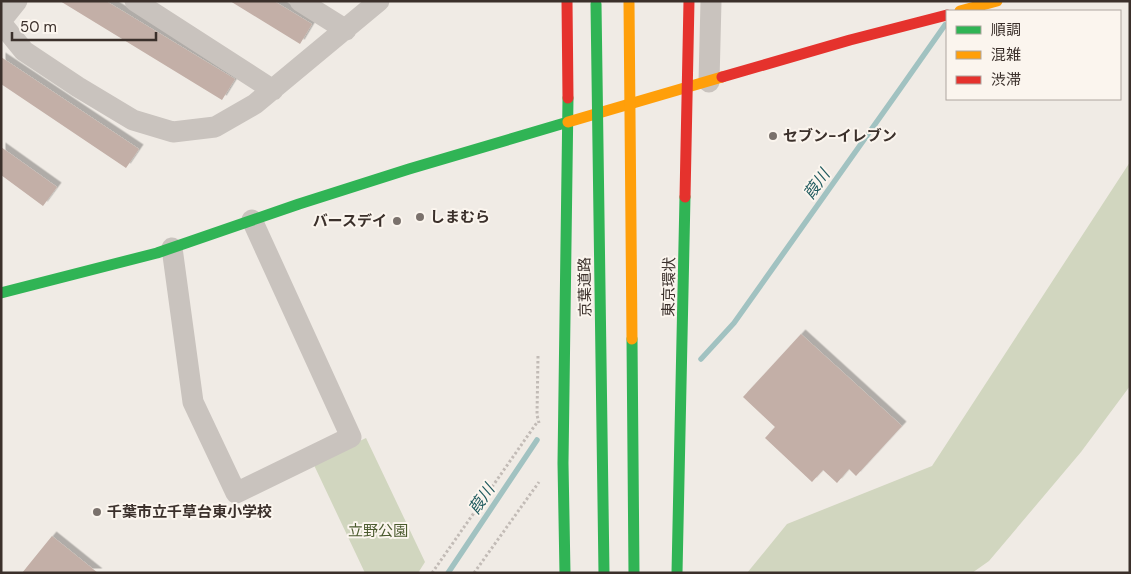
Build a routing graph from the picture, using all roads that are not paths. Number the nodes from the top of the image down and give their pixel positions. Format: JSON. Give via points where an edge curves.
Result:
{"nodes":[{"id":1,"x":17,"y":1,"type":"edge"},
{"id":2,"x":135,"y":1,"type":"edge"},
{"id":3,"x":300,"y":1,"type":"edge"},
{"id":4,"x":379,"y":1,"type":"edge"},
{"id":5,"x":567,"y":1,"type":"edge"},
{"id":6,"x":690,"y":1,"type":"edge"},
{"id":7,"x":711,"y":1,"type":"edge"},
{"id":8,"x":997,"y":1,"type":"edge"},
{"id":9,"x":629,"y":2,"type":"edge"},
{"id":10,"x":596,"y":3,"type":"edge"},
{"id":11,"x":965,"y":10,"type":"edge"},
{"id":12,"x":946,"y":15,"type":"edge"},
{"id":13,"x":1,"y":22,"type":"edge"},
{"id":14,"x":346,"y":30,"type":"junction"},
{"id":15,"x":709,"y":82,"type":"junction"},
{"id":16,"x":688,"y":88,"type":"junction"},
{"id":17,"x":273,"y":90,"type":"junction"},
{"id":18,"x":568,"y":123,"type":"junction"},
{"id":19,"x":252,"y":220,"type":"junction"},
{"id":20,"x":172,"y":248,"type":"junction"},
{"id":21,"x":1,"y":293,"type":"edge"},
{"id":22,"x":565,"y":572,"type":"edge"},
{"id":23,"x":604,"y":573,"type":"edge"},
{"id":24,"x":634,"y":573,"type":"edge"},
{"id":25,"x":678,"y":573,"type":"edge"}],
"edges":[{"from":1,"to":13,"type":"street"},
{"from":2,"to":17,"type":"street"},
{"from":3,"to":14,"type":"street"},
{"from":4,"to":14,"type":"street"},
{"from":5,"to":18,"type":"main road"},
{"from":6,"to":16,"type":"main road","name":"東京環状"},
{"from":7,"to":15,"type":"street"},
{"from":8,"to":11,"type":"main road"},
{"from":9,"to":24,"type":"main road","bridge":true},
{"from":10,"to":23,"type":"main road","name":"京葉道路","bridge":true},
{"from":12,"to":15,"type":"main road"},
{"from":13,"to":17,"type":"street","via":[[24,51],[78,87],[133,120],[173,132],[215,128]]},
{"from":14,"to":17,"type":"street"},
{"from":15,"to":16,"type":"main road"},
{"from":16,"to":18,"type":"main road"},
{"from":16,"to":25,"type":"main road","name":"東京環状"},
{"from":18,"to":19,"type":"main road"},
{"from":18,"to":22,"type":"main road","via":[[563,463]]},
{"from":19,"to":20,"type":"main road"},
{"from":19,"to":20,"type":"street","via":[[351,437],[236,493],[193,402]]},
{"from":20,"to":21,"type":"main road"}]}
